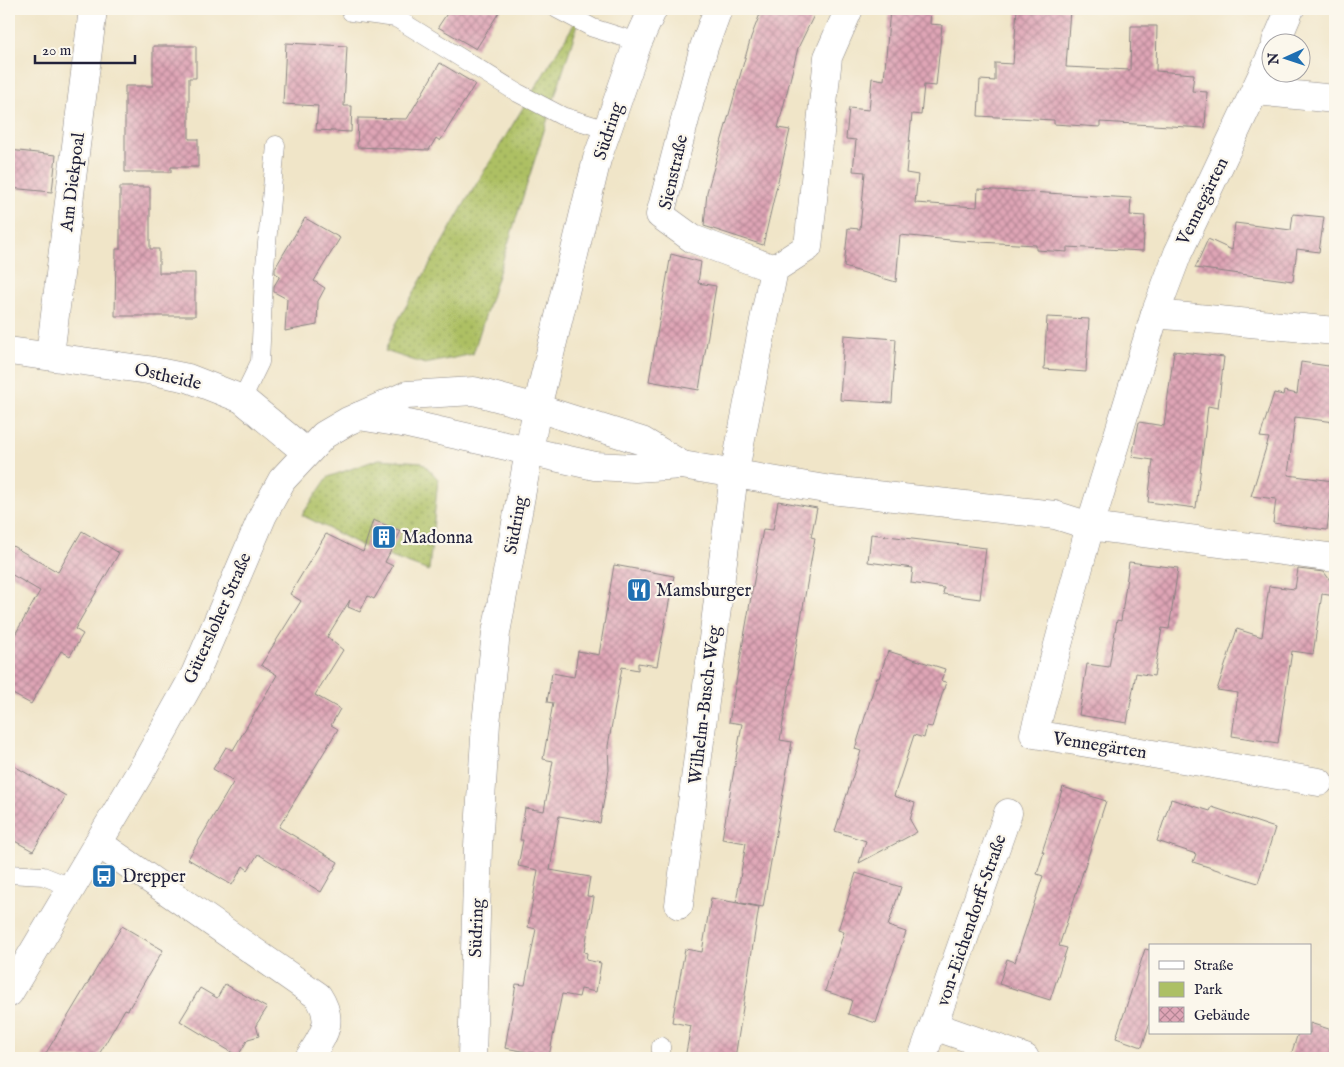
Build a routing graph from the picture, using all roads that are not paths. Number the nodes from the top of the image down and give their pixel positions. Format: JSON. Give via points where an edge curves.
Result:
{"nodes":[{"id":1,"x":93,"y":9,"type":"edge"},
{"id":2,"x":557,"y":9,"type":"edge"},
{"id":3,"x":652,"y":9,"type":"edge"},
{"id":4,"x":718,"y":9,"type":"edge"},
{"id":5,"x":849,"y":9,"type":"edge"},
{"id":6,"x":1290,"y":9,"type":"edge"},
{"id":7,"x":352,"y":12,"type":"dead end"},
{"id":8,"x":1280,"y":32,"type":"edge"},
{"id":9,"x":638,"y":42,"type":"junction"},
{"id":10,"x":1262,"y":77,"type":"edge"},
{"id":11,"x":1256,"y":91,"type":"junction"},
{"id":12,"x":1335,"y":99,"type":"edge"},
{"id":13,"x":608,"y":130,"type":"junction"},
{"id":14,"x":276,"y":145,"type":"dead end"},
{"id":15,"x":774,"y":269,"type":"junction"},
{"id":16,"x":1155,"y":314,"type":"junction"},
{"id":17,"x":1335,"y":331,"type":"edge"},
{"id":18,"x":9,"y":351,"type":"edge"},
{"id":19,"x":50,"y":355,"type":"junction"},
{"id":20,"x":242,"y":399,"type":"junction"},
{"id":21,"x":537,"y":408,"type":"junction"},
{"id":22,"x":359,"y":416,"type":"junction"},
{"id":23,"x":306,"y":452,"type":"junction"},
{"id":24,"x":528,"y":452,"type":"junction"},
{"id":25,"x":682,"y":466,"type":"junction"},
{"id":26,"x":734,"y":475,"type":"junction"},
{"id":27,"x":1090,"y":526,"type":"junction"},
{"id":28,"x":1335,"y":558,"type":"edge"},
{"id":29,"x":1319,"y":782,"type":"dead end"},
{"id":30,"x":1008,"y":813,"type":"dead end"},
{"id":31,"x":98,"y":843,"type":"junction"},
{"id":32,"x":9,"y":874,"type":"edge"},
{"id":33,"x":72,"y":888,"type":"junction"},
{"id":34,"x":679,"y":905,"type":"dead end"},
{"id":35,"x":9,"y":993,"type":"edge"},
{"id":36,"x":934,"y":1026,"type":"junction"},
{"id":37,"x":309,"y":1058,"type":"edge"},
{"id":38,"x":472,"y":1058,"type":"edge"},
{"id":39,"x":922,"y":1058,"type":"edge"},
{"id":40,"x":1025,"y":1058,"type":"edge"}],
"edges":[{"from":1,"to":19,"type":"street","name":"Am Diekpoal"},
{"from":2,"to":9,"type":"lane","via":[[593,28]]},
{"from":3,"to":9,"type":"street","name":"Südring"},
{"from":4,"to":15,"type":"street","name":"Sienstraße","via":[[704,47],[660,216],[693,239]]},
{"from":5,"to":15,"type":"street","via":[[828,57],[808,247]]},
{"from":6,"to":8,"type":"street"},
{"from":7,"to":13,"type":"lane","via":[[396,18],[527,98],[562,116]]},
{"from":9,"to":13,"type":"street","name":"Südring"},
{"from":10,"to":11,"type":"street","name":"Vennegärten"},
{"from":11,"to":12,"type":"street"},
{"from":11,"to":16,"type":"street","name":"Vennegärten","via":[[1178,253]]},
{"from":13,"to":21,"type":"street","name":"Südring","via":[[597,159]]},
{"from":14,"to":20,"type":"lane","via":[[260,362]]},
{"from":15,"to":26,"type":"street"},
{"from":16,"to":17,"type":"street"},
{"from":16,"to":27,"type":"street","name":"Vennegärten"},
{"from":18,"to":19,"type":"street","name":"Ostheide"},
{"from":19,"to":20,"type":"street","name":"Ostheide","via":[[180,377]]},
{"from":20,"to":23,"type":"street","name":"Ostheide"},
{"from":21,"to":22,"type":"street","name":"Gütersloher Straße","via":[[474,391],[447,391],[407,396]]},
{"from":21,"to":24,"type":"street","name":"Südring"},
{"from":21,"to":25,"type":"street","via":[[642,441]]},
{"from":22,"to":23,"type":"street","name":"Gütersloher Straße","via":[[324,436]]},
{"from":22,"to":24,"type":"street"},
{"from":23,"to":31,"type":"street","name":"Gütersloher Straße","via":[[282,480],[263,515],[195,674]]},
{"from":24,"to":25,"type":"street","via":[[595,466]]},
{"from":24,"to":38,"type":"street","name":"Südring","via":[[496,633],[486,723],[478,846]]},
{"from":25,"to":26,"type":"street"},
{"from":26,"to":27,"type":"street","via":[[831,490],[1055,515]]},
{"from":26,"to":34,"type":"street","name":"Wilhelm-Busch-Weg"},
{"from":27,"to":28,"type":"street"},
{"from":27,"to":29,"type":"street","name":"Vennegärten","via":[[1034,734]]},
{"from":30,"to":36,"type":"street","name":"von-Eichendorff-Straße"},
{"from":31,"to":33,"type":"street","name":"Gütersloher Straße"},
{"from":31,"to":37,"type":"street","via":[[318,996],[328,1020],[324,1034]]},
{"from":32,"to":33,"type":"lane","via":[[43,876]]},
{"from":33,"to":35,"type":"street","name":"Gütersloher Straße"},
{"from":36,"to":39,"type":"street","name":"von-Eichendorff-Straße"},
{"from":36,"to":40,"type":"street","name":"von-Eichendorff-Straße"}]}
